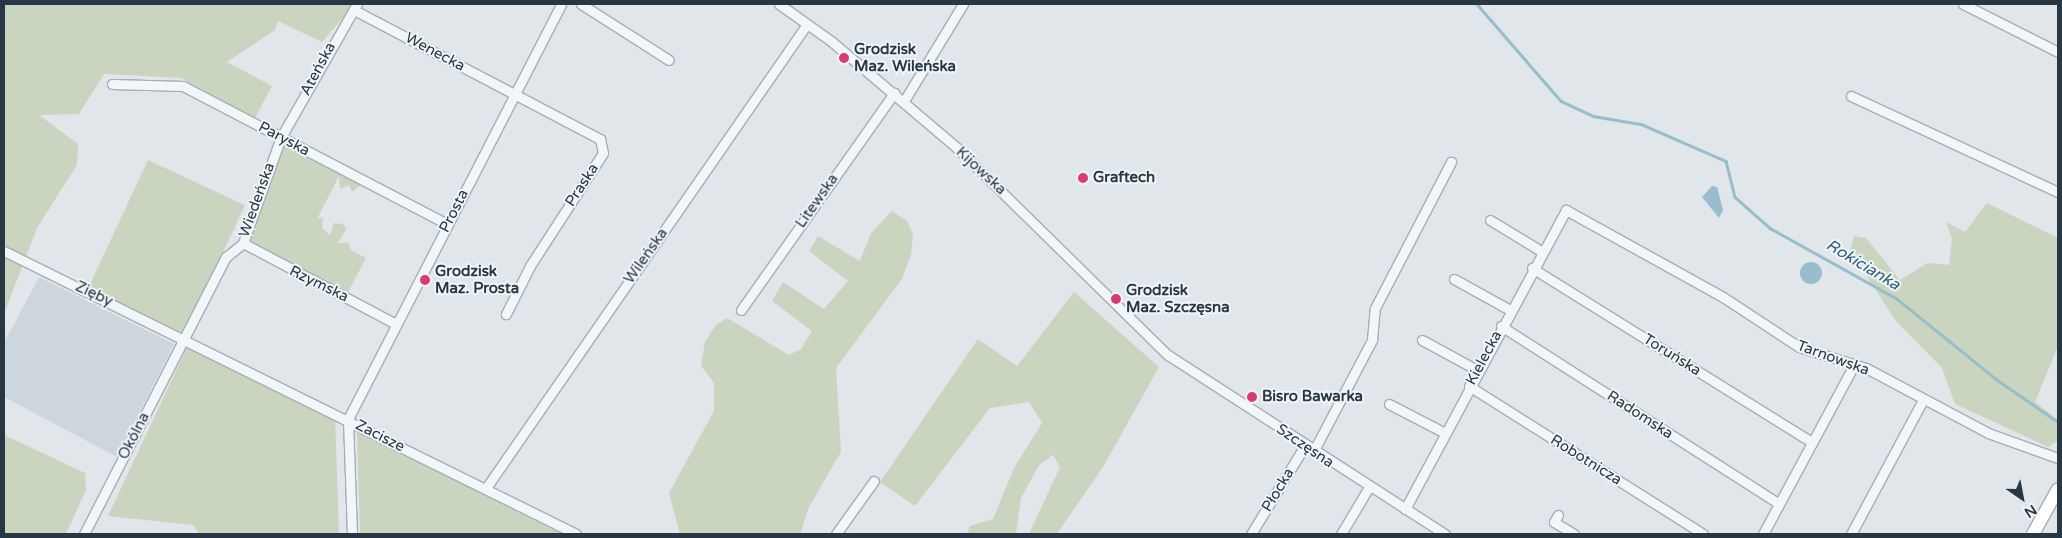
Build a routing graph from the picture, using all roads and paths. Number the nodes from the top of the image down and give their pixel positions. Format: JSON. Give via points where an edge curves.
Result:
{"nodes":[{"id":1,"x":561,"y":4,"type":"edge"},
{"id":2,"x":581,"y":4,"type":"edge"},
{"id":3,"x":779,"y":4,"type":"edge"},
{"id":4,"x":963,"y":4,"type":"edge"},
{"id":5,"x":1963,"y":4,"type":"edge"},
{"id":6,"x":356,"y":7,"type":"edge"},
{"id":7,"x":808,"y":24,"type":"junction"},
{"id":8,"x":2058,"y":52,"type":"edge"},
{"id":9,"x":669,"y":60,"type":"dead end"},
{"id":10,"x":112,"y":84,"type":"dead end"},
{"id":11,"x":894,"y":92,"type":"junction"},
{"id":12,"x":514,"y":94,"type":"junction"},
{"id":13,"x":1851,"y":96,"type":"dead end"},
{"id":14,"x":904,"y":101,"type":"junction"},
{"id":15,"x":281,"y":137,"type":"junction"},
{"id":16,"x":1451,"y":162,"type":"dead end"},
{"id":17,"x":2058,"y":192,"type":"edge"},
{"id":18,"x":1566,"y":210,"type":"joint"},
{"id":19,"x":1490,"y":220,"type":"dead end"},
{"id":20,"x":447,"y":224,"type":"junction"},
{"id":21,"x":243,"y":243,"type":"junction"},
{"id":22,"x":4,"y":251,"type":"edge"},
{"id":23,"x":1540,"y":251,"type":"junction"},
{"id":24,"x":1532,"y":268,"type":"junction"},
{"id":25,"x":1454,"y":279,"type":"dead end"},
{"id":26,"x":741,"y":310,"type":"dead end"},
{"id":27,"x":1510,"y":310,"type":"junction"},
{"id":28,"x":506,"y":314,"type":"dead end"},
{"id":29,"x":396,"y":324,"type":"junction"},
{"id":30,"x":1501,"y":326,"type":"junction"},
{"id":31,"x":185,"y":338,"type":"junction"},
{"id":32,"x":1422,"y":340,"type":"dead end"},
{"id":33,"x":1168,"y":355,"type":"joint"},
{"id":34,"x":1854,"y":365,"type":"junction"},
{"id":35,"x":1477,"y":370,"type":"junction"},
{"id":36,"x":1469,"y":386,"type":"junction"},
{"id":37,"x":1923,"y":400,"type":"junction"},
{"id":38,"x":1389,"y":404,"type":"dead end"},
{"id":39,"x":348,"y":420,"type":"junction"},
{"id":40,"x":1443,"y":432,"type":"junction"},
{"id":41,"x":1812,"y":442,"type":"junction"},
{"id":42,"x":1304,"y":447,"type":"junction"},
{"id":43,"x":1313,"y":452,"type":"junction"},
{"id":44,"x":2058,"y":458,"type":"edge"},
{"id":45,"x":874,"y":481,"type":"dead end"},
{"id":46,"x":1369,"y":487,"type":"junction"},
{"id":47,"x":486,"y":488,"type":"junction"},
{"id":48,"x":2058,"y":489,"type":"edge"},
{"id":49,"x":1779,"y":504,"type":"junction"},
{"id":50,"x":1405,"y":509,"type":"junction"},
{"id":51,"x":1558,"y":515,"type":"dead end"},
{"id":52,"x":84,"y":534,"type":"edge"},
{"id":53,"x":352,"y":534,"type":"edge"},
{"id":54,"x":576,"y":534,"type":"edge"},
{"id":55,"x":836,"y":534,"type":"edge"},
{"id":56,"x":1251,"y":534,"type":"edge"},
{"id":57,"x":1341,"y":534,"type":"edge"},
{"id":58,"x":1445,"y":534,"type":"edge"},
{"id":59,"x":1574,"y":534,"type":"edge"},
{"id":60,"x":1703,"y":534,"type":"edge"},
{"id":61,"x":1763,"y":534,"type":"edge"},
{"id":62,"x":1851,"y":534,"type":"edge"},
{"id":63,"x":2033,"y":534,"type":"edge"}],
"edges":[{"from":1,"to":12,"type":"street","name":"Prosta"},
{"from":2,"to":9,"type":"street"},
{"from":3,"to":7,"type":"street","name":"Kijowska"},
{"from":4,"to":14,"type":"street"},
{"from":5,"to":8,"type":"street"},
{"from":6,"to":12,"type":"street","name":"Wenecka"},
{"from":6,"to":15,"type":"street","name":"Ateńska","via":[[342,25]]},
{"from":7,"to":11,"type":"street","name":"Kijowska"},
{"from":7,"to":47,"type":"street","name":"Wileńska"},
{"from":10,"to":15,"type":"street","name":"Paryska","via":[[183,86]]},
{"from":11,"to":14,"type":"street","name":"Kijowska"},
{"from":11,"to":26,"type":"street","name":"Litewska"},
{"from":12,"to":20,"type":"street","name":"Prosta"},
{"from":12,"to":28,"type":"street","name":"Praska","via":[[600,139],[603,153],[530,266]]},
{"from":13,"to":17,"type":"street"},
{"from":14,"to":33,"type":"street","name":"Kijowska","via":[[1001,188],[1117,309]]},
{"from":15,"to":20,"type":"street","name":"Paryska"},
{"from":15,"to":21,"type":"street","name":"Wiedeńska"},
{"from":16,"to":43,"type":"street","via":[[1374,308],[1372,340]]},
{"from":18,"to":23,"type":"street","name":"Kielecka"},
{"from":18,"to":34,"type":"street","name":"Tarnowska","via":[[1723,297],[1790,343]]},
{"from":19,"to":23,"type":"street"},
{"from":20,"to":29,"type":"street","name":"Prosta"},
{"from":21,"to":29,"type":"street","name":"Rzymska"},
{"from":21,"to":31,"type":"street","name":"Wiedeńska","via":[[226,257]]},
{"from":22,"to":31,"type":"street","name":"Zięby"},
{"from":23,"to":24,"type":"street","name":"Kielecka"},
{"from":24,"to":27,"type":"street","name":"Kielecka"},
{"from":24,"to":41,"type":"street","name":"Toruńska"},
{"from":25,"to":27,"type":"street"},
{"from":27,"to":30,"type":"street","name":"Kielecka"},
{"from":29,"to":39,"type":"street","name":"Prosta"},
{"from":30,"to":35,"type":"street","name":"Kielecka"},
{"from":30,"to":49,"type":"street","name":"Radomska"},
{"from":31,"to":39,"type":"street","name":"Zacisze"},
{"from":31,"to":52,"type":"street","name":"Okólna"},
{"from":32,"to":35,"type":"street"},
{"from":33,"to":42,"type":"street","name":"Szczęsna"},
{"from":34,"to":37,"type":"street","name":"Tarnowska"},
{"from":34,"to":41,"type":"street"},
{"from":35,"to":36,"type":"street","name":"Kielecka"},
{"from":36,"to":40,"type":"street","name":"Kielecka"},
{"from":36,"to":60,"type":"street","name":"Robotnicza"},
{"from":37,"to":44,"type":"street","name":"Tarnowska","via":[[1988,433]]},
{"from":37,"to":62,"type":"street"},
{"from":38,"to":40,"type":"street"},
{"from":39,"to":47,"type":"street","name":"Zacisze"},
{"from":39,"to":53,"type":"street"},
{"from":40,"to":50,"type":"street","name":"Kielecka"},
{"from":41,"to":49,"type":"street"},
{"from":42,"to":43,"type":"street","name":"Szczęsna"},
{"from":42,"to":56,"type":"street","name":"Płocka"},
{"from":43,"to":46,"type":"street","name":"Szczęsna"},
{"from":45,"to":55,"type":"street"},
{"from":46,"to":50,"type":"street","name":"Szczęsna"},
{"from":46,"to":57,"type":"street"},
{"from":47,"to":54,"type":"street","name":"Zacisze"},
{"from":48,"to":63,"type":"street"},
{"from":49,"to":61,"type":"street"},
{"from":50,"to":58,"type":"street","name":"Szczęsna"},
{"from":51,"to":59,"type":"street","via":[[1554,522]]}]}
